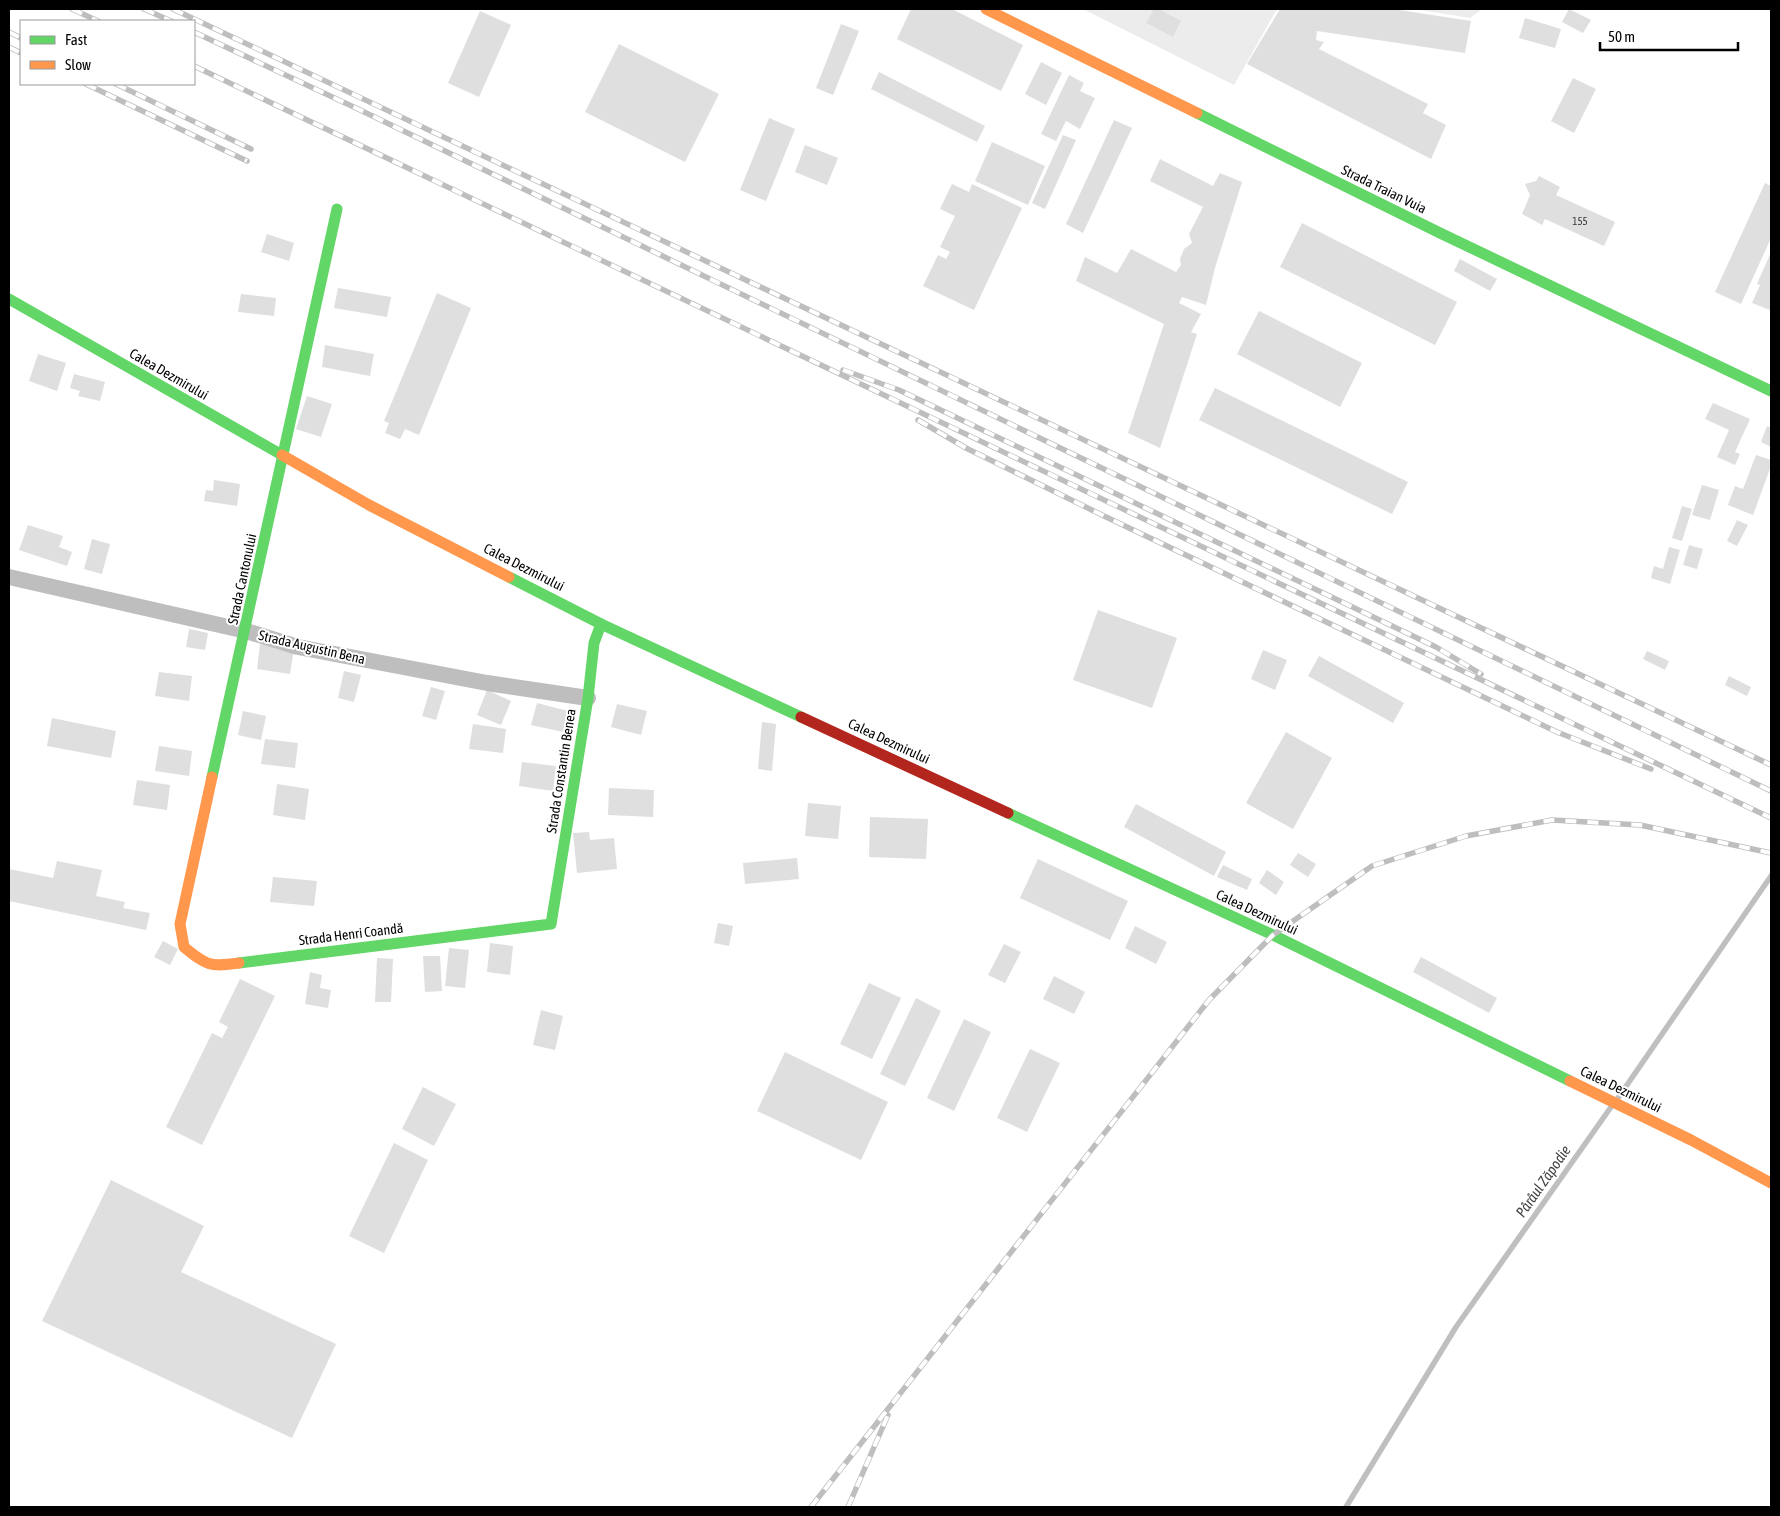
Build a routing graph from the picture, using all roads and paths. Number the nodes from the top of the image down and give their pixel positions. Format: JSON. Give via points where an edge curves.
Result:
{"nodes":[{"id":1,"x":986,"y":9,"type":"edge"},
{"id":2,"x":337,"y":209,"type":"dead end"},
{"id":3,"x":9,"y":299,"type":"edge"},
{"id":4,"x":1771,"y":391,"type":"edge"},
{"id":5,"x":284,"y":457,"type":"junction"},
{"id":6,"x":9,"y":577,"type":"edge"},
{"id":7,"x":601,"y":624,"type":"junction"},
{"id":8,"x":246,"y":631,"type":"junction"},
{"id":9,"x":588,"y":698,"type":"junction"},
{"id":10,"x":180,"y":924,"type":"joint"},
{"id":11,"x":551,"y":924,"type":"joint"},
{"id":12,"x":1771,"y":1183,"type":"edge"}],
"edges":[{"from":1,"to":4,"type":"main road","name":"Strada Traian Vuia","via":[[1423,225]]},
{"from":2,"to":5,"type":"main road","name":"Strada Cantonului"},
{"from":3,"to":5,"type":"main road","name":"Calea Dezmirului"},
{"from":5,"to":7,"type":"main road","name":"Calea Dezmirului"},
{"from":5,"to":8,"type":"main road","name":"Strada Cantonului"},
{"from":6,"to":8,"type":"street","name":"Strada Augustin Bena"},
{"from":7,"to":9,"type":"main road","name":"Strada Constantin Benea","via":[[594,643]]},
{"from":7,"to":12,"type":"main road","name":"Calea Dezmirului","via":[[1273,935],[1691,1140]]},
{"from":8,"to":9,"type":"street","name":"Strada Augustin Bena","via":[[308,649],[486,683]]},
{"from":8,"to":10,"type":"main road","name":"Strada Cantonului"},
{"from":9,"to":11,"type":"main road","name":"Strada Constantin Benea"},
{"from":10,"to":11,"type":"main road","name":"Strada Henri Coandă","via":[[184,947],[203,963],[223,965]]}]}
